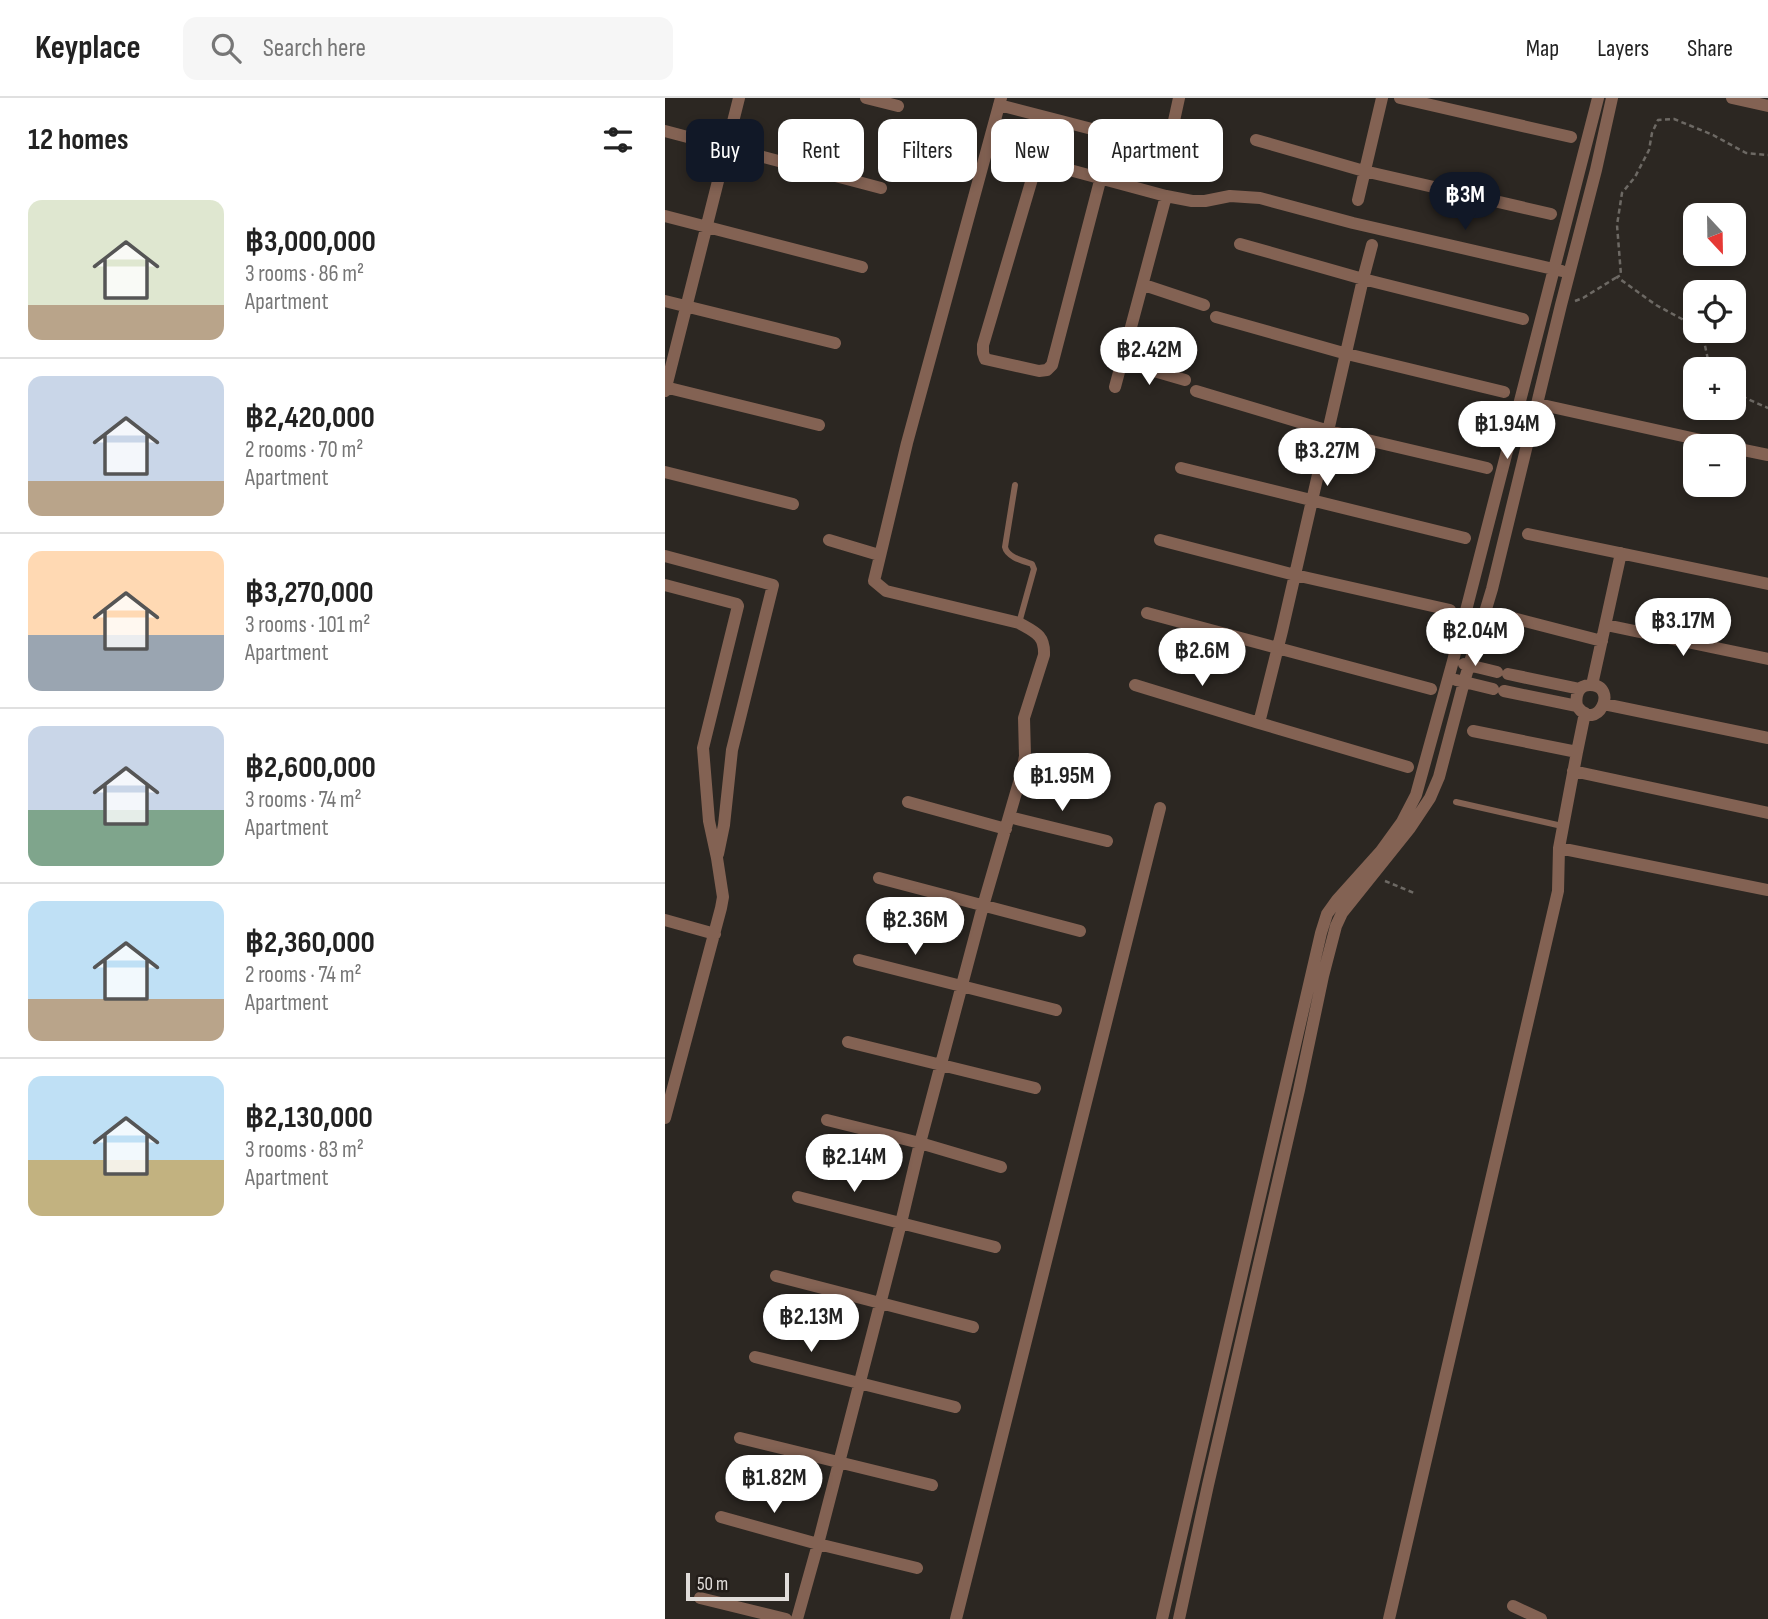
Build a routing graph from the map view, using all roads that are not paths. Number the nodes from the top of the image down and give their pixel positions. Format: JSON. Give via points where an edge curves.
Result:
{"nodes":[{"id":1,"x":739,"y":98,"type":"edge"},
{"id":2,"x":866,"y":98,"type":"edge"},
{"id":3,"x":1179,"y":98,"type":"edge"},
{"id":4,"x":1382,"y":98,"type":"edge"},
{"id":5,"x":1400,"y":98,"type":"edge"},
{"id":6,"x":1598,"y":98,"type":"edge"},
{"id":7,"x":1612,"y":98,"type":"edge"},
{"id":8,"x":1732,"y":98,"type":"edge"},
{"id":9,"x":1000,"y":102,"type":"edge"},
{"id":10,"x":898,"y":106,"type":"dead end"},
{"id":11,"x":1768,"y":106,"type":"edge"},
{"id":12,"x":734,"y":119,"type":"edge"},
{"id":13,"x":665,"y":131,"type":"edge"},
{"id":14,"x":686,"y":137,"type":"edge"},
{"id":15,"x":1571,"y":137,"type":"dead end"},
{"id":16,"x":1256,"y":140,"type":"dead end"},
{"id":17,"x":764,"y":158,"type":"edge"},
{"id":18,"x":1364,"y":171,"type":"junction"},
{"id":19,"x":718,"y":182,"type":"edge"},
{"id":20,"x":1031,"y":182,"type":"edge"},
{"id":21,"x":1100,"y":182,"type":"edge"},
{"id":22,"x":1118,"y":182,"type":"edge"},
{"id":23,"x":881,"y":188,"type":"dead end"},
{"id":24,"x":1167,"y":196,"type":"junction"},
{"id":25,"x":1357,"y":200,"type":"dead end"},
{"id":26,"x":1551,"y":214,"type":"dead end"},
{"id":27,"x":665,"y":216,"type":"edge"},
{"id":28,"x":707,"y":227,"type":"junction"},
{"id":29,"x":1240,"y":244,"type":"dead end"},
{"id":30,"x":1372,"y":245,"type":"dead end"},
{"id":31,"x":862,"y":267,"type":"dead end"},
{"id":32,"x":1554,"y":269,"type":"junction"},
{"id":33,"x":1570,"y":273,"type":"junction"},
{"id":34,"x":1363,"y":279,"type":"junction"},
{"id":35,"x":1143,"y":285,"type":"junction"},
{"id":36,"x":665,"y":301,"type":"edge"},
{"id":37,"x":1203,"y":305,"type":"dead end"},
{"id":38,"x":686,"y":307,"type":"junction"},
{"id":39,"x":1216,"y":317,"type":"dead end"},
{"id":40,"x":1523,"y":319,"type":"dead end"},
{"id":41,"x":835,"y":342,"type":"dead end"},
{"id":42,"x":1346,"y":354,"type":"junction"},
{"id":43,"x":1123,"y":362,"type":"junction"},
{"id":44,"x":1185,"y":380,"type":"dead end"},
{"id":45,"x":1115,"y":387,"type":"dead end"},
{"id":46,"x":665,"y":388,"type":"edge"},
{"id":47,"x":1196,"y":391,"type":"dead end"},
{"id":48,"x":1504,"y":393,"type":"dead end"},
{"id":49,"x":1538,"y":404,"type":"junction"},
{"id":50,"x":819,"y":425,"type":"dead end"},
{"id":51,"x":1329,"y":431,"type":"junction"},
{"id":52,"x":1683,"y":436,"type":"edge"},
{"id":53,"x":1746,"y":450,"type":"edge"},
{"id":54,"x":1768,"y":455,"type":"edge"},
{"id":55,"x":1181,"y":468,"type":"dead end"},
{"id":56,"x":1487,"y":468,"type":"dead end"},
{"id":57,"x":665,"y":472,"type":"edge"},
{"id":58,"x":1015,"y":485,"type":"dead end"},
{"id":59,"x":1312,"y":501,"type":"junction"},
{"id":60,"x":793,"y":505,"type":"dead end"},
{"id":61,"x":1528,"y":534,"type":"dead end"},
{"id":62,"x":1465,"y":538,"type":"dead end"},
{"id":63,"x":829,"y":540,"type":"dead end"},
{"id":64,"x":1160,"y":540,"type":"dead end"},
{"id":65,"x":1621,"y":553,"type":"junction"},
{"id":66,"x":879,"y":555,"type":"junction"},
{"id":67,"x":665,"y":556,"type":"edge"},
{"id":68,"x":1295,"y":575,"type":"junction"},
{"id":69,"x":1768,"y":584,"type":"edge"},
{"id":70,"x":665,"y":585,"type":"edge"},
{"id":71,"x":1450,"y":610,"type":"dead end"},
{"id":72,"x":1147,"y":613,"type":"dead end"},
{"id":73,"x":1509,"y":617,"type":"dead end"},
{"id":74,"x":1019,"y":623,"type":"junction"},
{"id":75,"x":1606,"y":625,"type":"junction"},
{"id":76,"x":1602,"y":641,"type":"junction"},
{"id":77,"x":1277,"y":649,"type":"junction"},
{"id":78,"x":1768,"y":659,"type":"edge"},
{"id":79,"x":1453,"y":661,"type":"junction"},
{"id":80,"x":1469,"y":665,"type":"junction"},
{"id":81,"x":1448,"y":678,"type":"junction"},
{"id":82,"x":1464,"y":682,"type":"junction"},
{"id":83,"x":1135,"y":685,"type":"dead end"},
{"id":84,"x":1586,"y":687,"type":"junction"},
{"id":85,"x":1431,"y":690,"type":"dead end"},
{"id":86,"x":1604,"y":704,"type":"junction"},
{"id":87,"x":1581,"y":709,"type":"junction"},
{"id":88,"x":1259,"y":723,"type":"junction"},
{"id":89,"x":1473,"y":731,"type":"dead end"},
{"id":90,"x":1768,"y":738,"type":"edge"},
{"id":91,"x":1577,"y":752,"type":"junction"},
{"id":92,"x":1417,"y":770,"type":"junction"},
{"id":93,"x":1573,"y":771,"type":"junction"},
{"id":94,"x":1439,"y":777,"type":"junction"},
{"id":95,"x":908,"y":802,"type":"dead end"},
{"id":96,"x":1456,"y":802,"type":"dead end"},
{"id":97,"x":1160,"y":808,"type":"dead end"},
{"id":98,"x":1768,"y":813,"type":"edge"},
{"id":99,"x":1007,"y":823,"type":"junction"},
{"id":100,"x":1406,"y":825,"type":"junction"},
{"id":101,"x":1562,"y":826,"type":"junction"},
{"id":102,"x":1107,"y":841,"type":"dead end"},
{"id":103,"x":1559,"y":848,"type":"junction"},
{"id":104,"x":1385,"y":853,"type":"junction"},
{"id":105,"x":717,"y":858,"type":"junction"},
{"id":106,"x":879,"y":877,"type":"dead end"},
{"id":107,"x":1768,"y":890,"type":"edge"},
{"id":108,"x":983,"y":906,"type":"junction"},
{"id":109,"x":665,"y":920,"type":"edge"},
{"id":110,"x":1080,"y":931,"type":"dead end"},
{"id":111,"x":715,"y":933,"type":"junction"},
{"id":112,"x":859,"y":960,"type":"dead end"},
{"id":113,"x":962,"y":987,"type":"junction"},
{"id":114,"x":1056,"y":1010,"type":"dead end"},
{"id":115,"x":848,"y":1042,"type":"dead end"},
{"id":116,"x":941,"y":1064,"type":"junction"},
{"id":117,"x":1035,"y":1088,"type":"dead end"},
{"id":118,"x":665,"y":1118,"type":"edge"},
{"id":119,"x":827,"y":1120,"type":"dead end"},
{"id":120,"x":920,"y":1143,"type":"junction"},
{"id":121,"x":1000,"y":1167,"type":"dead end"},
{"id":122,"x":798,"y":1197,"type":"dead end"},
{"id":123,"x":901,"y":1223,"type":"junction"},
{"id":124,"x":995,"y":1247,"type":"dead end"},
{"id":125,"x":776,"y":1276,"type":"dead end"},
{"id":126,"x":880,"y":1303,"type":"junction"},
{"id":127,"x":973,"y":1326,"type":"dead end"},
{"id":128,"x":755,"y":1357,"type":"dead end"},
{"id":129,"x":859,"y":1383,"type":"junction"},
{"id":130,"x":955,"y":1407,"type":"dead end"},
{"id":131,"x":740,"y":1438,"type":"dead end"},
{"id":132,"x":838,"y":1461,"type":"junction"},
{"id":133,"x":932,"y":1485,"type":"dead end"},
{"id":134,"x":721,"y":1517,"type":"dead end"},
{"id":135,"x":818,"y":1544,"type":"junction"},
{"id":136,"x":917,"y":1568,"type":"dead end"},
{"id":137,"x":701,"y":1598,"type":"dead end"},
{"id":138,"x":1513,"y":1606,"type":"dead end"},
{"id":139,"x":786,"y":1619,"type":"edge"},
{"id":140,"x":796,"y":1619,"type":"edge"},
{"id":141,"x":956,"y":1619,"type":"edge"},
{"id":142,"x":1162,"y":1619,"type":"edge"},
{"id":143,"x":1179,"y":1619,"type":"edge"},
{"id":144,"x":1389,"y":1619,"type":"edge"},
{"id":145,"x":1541,"y":1619,"type":"edge"}],
"edges":[{"from":1,"to":12,"type":"street"},
{"from":2,"to":10,"type":"street"},
{"from":3,"to":9,"type":"street","via":[[1170,138],[1161,144]]},
{"from":4,"to":18,"type":"street"},
{"from":5,"to":15,"type":"street"},
{"from":6,"to":32,"type":"street"},
{"from":7,"to":33,"type":"street"},
{"from":8,"to":11,"type":"street"},
{"from":9,"to":66,"type":"street"},
{"from":13,"to":14,"type":"street"},
{"from":16,"to":18,"type":"street"},
{"from":17,"to":23,"type":"street"},
{"from":18,"to":25,"type":"street"},
{"from":18,"to":26,"type":"street"},
{"from":19,"to":28,"type":"street"},
{"from":20,"to":21,"type":"street","via":[[983,353],[985,359],[1039,371],[1052,365]]},
{"from":22,"to":24,"type":"street"},
{"from":24,"to":32,"type":"street","via":[[1192,201],[1260,198]]},
{"from":24,"to":35,"type":"street"},
{"from":27,"to":28,"type":"street"},
{"from":28,"to":31,"type":"street"},
{"from":28,"to":38,"type":"street"},
{"from":29,"to":34,"type":"street"},
{"from":30,"to":34,"type":"street"},
{"from":32,"to":33,"type":"street"},
{"from":32,"to":79,"type":"street"},
{"from":33,"to":49,"type":"street"},
{"from":34,"to":40,"type":"street"},
{"from":34,"to":42,"type":"street"},
{"from":35,"to":37,"type":"street"},
{"from":35,"to":43,"type":"street"},
{"from":36,"to":38,"type":"street"},
{"from":38,"to":41,"type":"street"},
{"from":38,"to":46,"type":"street"},
{"from":39,"to":42,"type":"street"},
{"from":42,"to":48,"type":"street"},
{"from":42,"to":51,"type":"street"},
{"from":43,"to":44,"type":"street"},
{"from":43,"to":45,"type":"street"},
{"from":46,"to":50,"type":"street"},
{"from":47,"to":51,"type":"street"},
{"from":49,"to":52,"type":"street"},
{"from":49,"to":80,"type":"street"},
{"from":51,"to":56,"type":"street"},
{"from":51,"to":59,"type":"street"},
{"from":53,"to":54,"type":"street"},
{"from":55,"to":59,"type":"street"},
{"from":57,"to":60,"type":"street"},
{"from":58,"to":74,"type":"lane","via":[[1006,552],[1034,569]]},
{"from":59,"to":62,"type":"street"},
{"from":59,"to":68,"type":"street"},
{"from":61,"to":65,"type":"street"},
{"from":63,"to":66,"type":"street"},
{"from":64,"to":68,"type":"street"},
{"from":65,"to":69,"type":"street"},
{"from":65,"to":75,"type":"street"},
{"from":66,"to":74,"type":"street","via":[[874,581],[886,591]]},
{"from":67,"to":105,"type":"street","via":[[773,585],[732,750]]},
{"from":68,"to":71,"type":"street"},
{"from":68,"to":77,"type":"street"},
{"from":70,"to":105,"type":"street","via":[[738,606],[703,748]]},
{"from":72,"to":77,"type":"street"},
{"from":73,"to":76,"type":"street"},
{"from":74,"to":99,"type":"street","via":[[1041,638],[1044,655],[1024,718],[1025,756]]},
{"from":75,"to":76,"type":"street"},
{"from":75,"to":78,"type":"street"},
{"from":76,"to":84,"type":"street"},
{"from":77,"to":85,"type":"street"},
{"from":77,"to":88,"type":"street"},
{"from":79,"to":80,"type":"street"},
{"from":79,"to":81,"type":"street"},
{"from":80,"to":82,"type":"street"},
{"from":80,"to":84,"type":"street"},
{"from":81,"to":82,"type":"street"},
{"from":81,"to":92,"type":"street"},
{"from":82,"to":87,"type":"street"},
{"from":82,"to":94,"type":"street"},
{"from":83,"to":88,"type":"street"},
{"from":84,"to":86,"type":"street","via":[[1603,691]]},
{"from":84,"to":87,"type":"street","via":[[1576,697]]},
{"from":86,"to":87,"type":"street","via":[[1597,713]]},
{"from":86,"to":90,"type":"street"},
{"from":87,"to":91,"type":"street"},
{"from":88,"to":92,"type":"street"},
{"from":89,"to":91,"type":"street"},
{"from":91,"to":93,"type":"street"},
{"from":92,"to":94,"type":"street"},
{"from":92,"to":100,"type":"street","via":[[1416,795]]},
{"from":93,"to":98,"type":"street"},
{"from":93,"to":101,"type":"street"},
{"from":94,"to":100,"type":"street","via":[[1430,798]]},
{"from":95,"to":99,"type":"street"},
{"from":96,"to":101,"type":"lane"},
{"from":97,"to":141,"type":"street"},
{"from":99,"to":102,"type":"street"},
{"from":99,"to":108,"type":"street"},
{"from":100,"to":104,"type":"street"},
{"from":101,"to":103,"type":"street"},
{"from":103,"to":107,"type":"street"},
{"from":103,"to":144,"type":"street","via":[[1555,905]]},
{"from":104,"to":142,"type":"street","via":[[1337,900],[1321,933]]},
{"from":104,"to":143,"type":"street","via":[[1336,926]]},
{"from":105,"to":111,"type":"street","via":[[723,897]]},
{"from":106,"to":108,"type":"street"},
{"from":108,"to":110,"type":"street"},
{"from":108,"to":113,"type":"street"},
{"from":109,"to":111,"type":"street"},
{"from":111,"to":118,"type":"street"},
{"from":112,"to":113,"type":"street"},
{"from":113,"to":114,"type":"street"},
{"from":113,"to":116,"type":"street"},
{"from":115,"to":116,"type":"street"},
{"from":116,"to":117,"type":"street"},
{"from":116,"to":120,"type":"street"},
{"from":119,"to":120,"type":"street"},
{"from":120,"to":121,"type":"street"},
{"from":120,"to":123,"type":"street"},
{"from":122,"to":123,"type":"street"},
{"from":123,"to":124,"type":"street"},
{"from":123,"to":126,"type":"street"},
{"from":125,"to":126,"type":"street"},
{"from":126,"to":127,"type":"street"},
{"from":126,"to":129,"type":"street"},
{"from":128,"to":129,"type":"street"},
{"from":129,"to":130,"type":"street"},
{"from":129,"to":132,"type":"street"},
{"from":131,"to":132,"type":"street"},
{"from":132,"to":133,"type":"street"},
{"from":132,"to":135,"type":"street"},
{"from":134,"to":135,"type":"street"},
{"from":135,"to":136,"type":"street"},
{"from":135,"to":140,"type":"street"},
{"from":137,"to":139,"type":"street"},
{"from":138,"to":145,"type":"street"}]}
